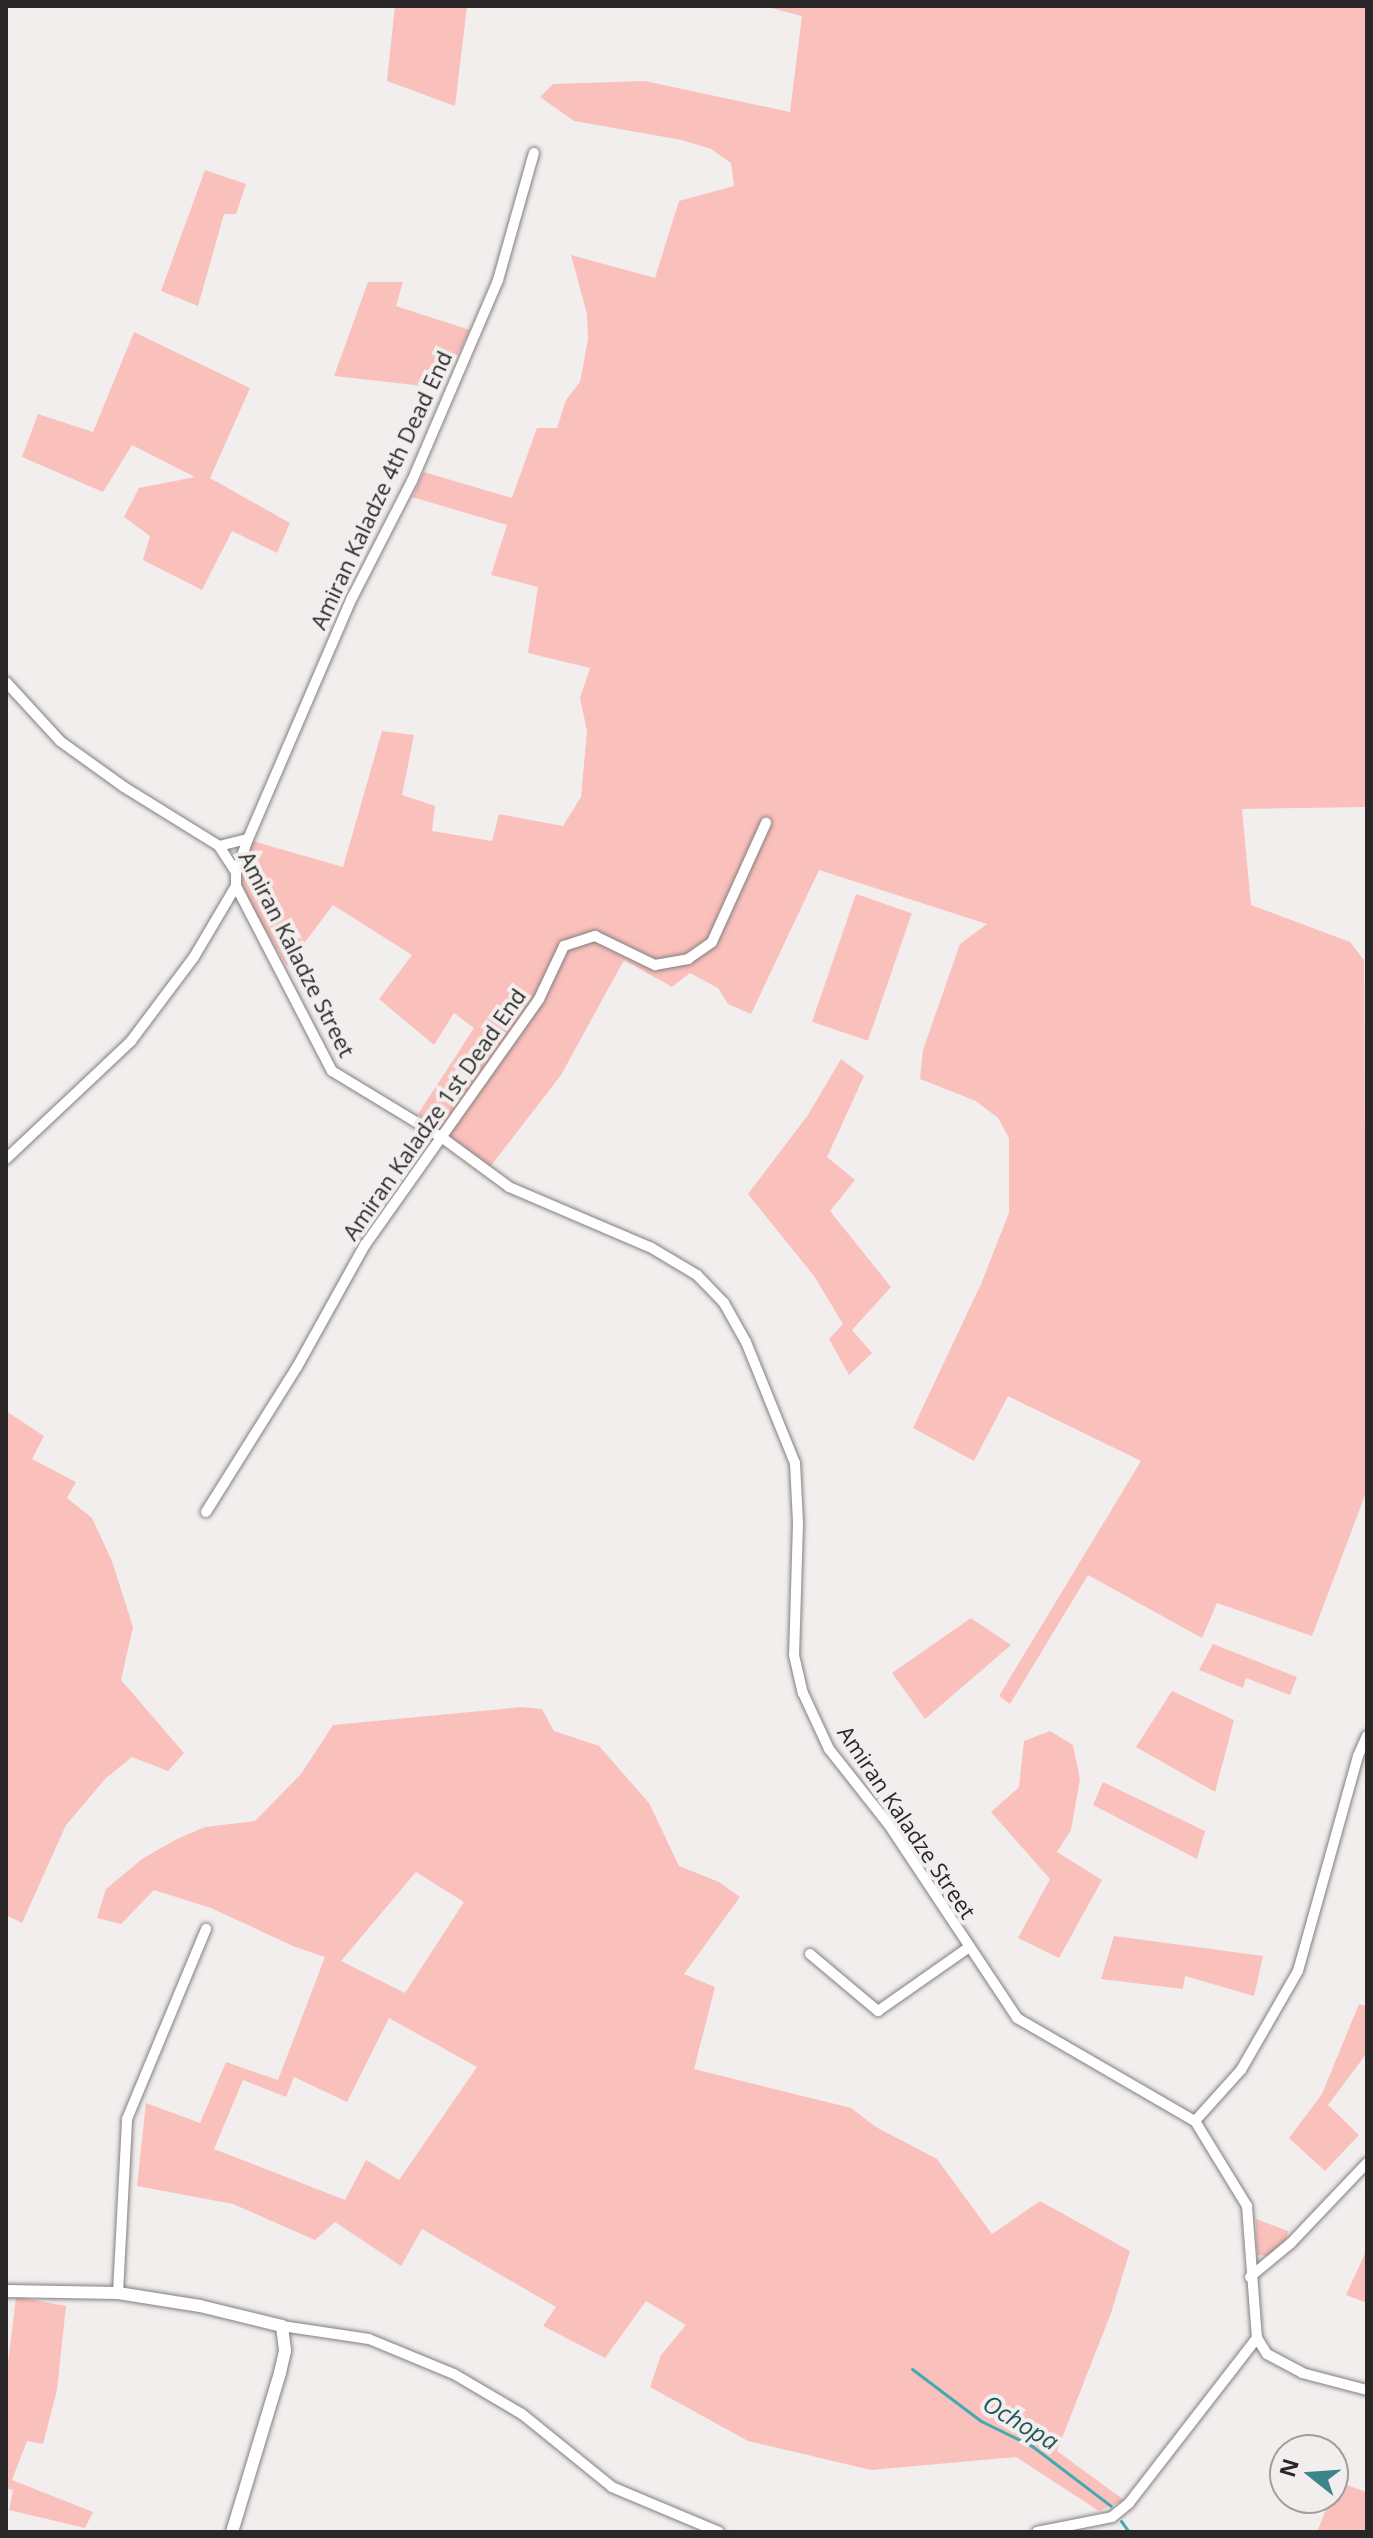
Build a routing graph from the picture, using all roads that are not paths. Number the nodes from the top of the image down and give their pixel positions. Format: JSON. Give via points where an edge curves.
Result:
{"nodes":[{"id":1,"x":534,"y":153,"type":"dead end"},
{"id":2,"x":6,"y":682,"type":"edge"},
{"id":3,"x":766,"y":823,"type":"dead end"},
{"id":4,"x":248,"y":839,"type":"junction"},
{"id":5,"x":219,"y":846,"type":"junction"},
{"id":6,"x":236,"y":872,"type":"junction"},
{"id":7,"x":236,"y":886,"type":"junction"},
{"id":8,"x":444,"y":1139,"type":"junction"},
{"id":9,"x":6,"y":1159,"type":"edge"},
{"id":10,"x":206,"y":1512,"type":"dead end"},
{"id":11,"x":1367,"y":1736,"type":"edge"},
{"id":12,"x":206,"y":1929,"type":"dead end"},
{"id":13,"x":968,"y":1948,"type":"junction"},
{"id":14,"x":810,"y":1954,"type":"dead end"},
{"id":15,"x":1195,"y":2121,"type":"junction"},
{"id":16,"x":1367,"y":2163,"type":"edge"},
{"id":17,"x":1250,"y":2277,"type":"junction"},
{"id":18,"x":6,"y":2291,"type":"edge"},
{"id":19,"x":118,"y":2293,"type":"junction"},
{"id":20,"x":282,"y":2326,"type":"junction"},
{"id":21,"x":1257,"y":2338,"type":"junction"},
{"id":22,"x":1367,"y":2390,"type":"edge"},
{"id":23,"x":232,"y":2532,"type":"edge"},
{"id":24,"x":719,"y":2532,"type":"edge"},
{"id":25,"x":1037,"y":2532,"type":"edge"}],
"edges":[{"from":1,"to":4,"type":"street","name":"Amiran Kaladze 4th Dead End","via":[[492,295]]},
{"from":2,"to":5,"type":"street","name":"Amiran Kaladze Street","via":[[60,741]]},
{"from":3,"to":8,"type":"street","name":"Amiran Kaladze 1st Dead End","via":[[712,942],[688,959],[655,965],[595,936],[564,946],[539,999]]},
{"from":4,"to":5,"type":"street"},
{"from":4,"to":6,"type":"street","name":"Amiran Kaladze 4th Dead End"},
{"from":5,"to":6,"type":"street","name":"Amiran Kaladze Street"},
{"from":6,"to":7,"type":"street","name":"Amiran Kaladze Street"},
{"from":7,"to":8,"type":"street","name":"Amiran Kaladze Street","via":[[332,1071]]},
{"from":7,"to":9,"type":"street","via":[[194,957],[131,1041]]},
{"from":8,"to":10,"type":"street","name":"Amiran Kaladze 1st Dead End","via":[[365,1245]]},
{"from":8,"to":13,"type":"street","name":"Amiran Kaladze Street","via":[[509,1187],[650,1247],[697,1275],[724,1303],[746,1342],[795,1463],[794,1655],[803,1693],[829,1749],[889,1825]]},
{"from":11,"to":15,"type":"street","via":[[1298,1971],[1241,2070]]},
{"from":12,"to":19,"type":"street","via":[[127,2119]]},
{"from":13,"to":14,"type":"street","via":[[878,2011]]},
{"from":13,"to":15,"type":"street","name":"Amiran Kaladze Street","via":[[1017,2018]]},
{"from":15,"to":17,"type":"street","name":"Amiran Kaladze Street","via":[[1247,2206]]},
{"from":16,"to":17,"type":"street","via":[[1291,2243]]},
{"from":17,"to":21,"type":"street","name":"Amiran Kaladze Street"},
{"from":18,"to":19,"type":"street"},
{"from":19,"to":20,"type":"street"},
{"from":20,"to":23,"type":"street","via":[[285,2351],[280,2373]]},
{"from":20,"to":24,"type":"street","via":[[369,2339],[454,2374],[522,2414],[612,2487]]},
{"from":21,"to":22,"type":"street","via":[[1267,2354],[1302,2373]]},
{"from":21,"to":25,"type":"street","via":[[1129,2503],[1112,2517]]}]}
